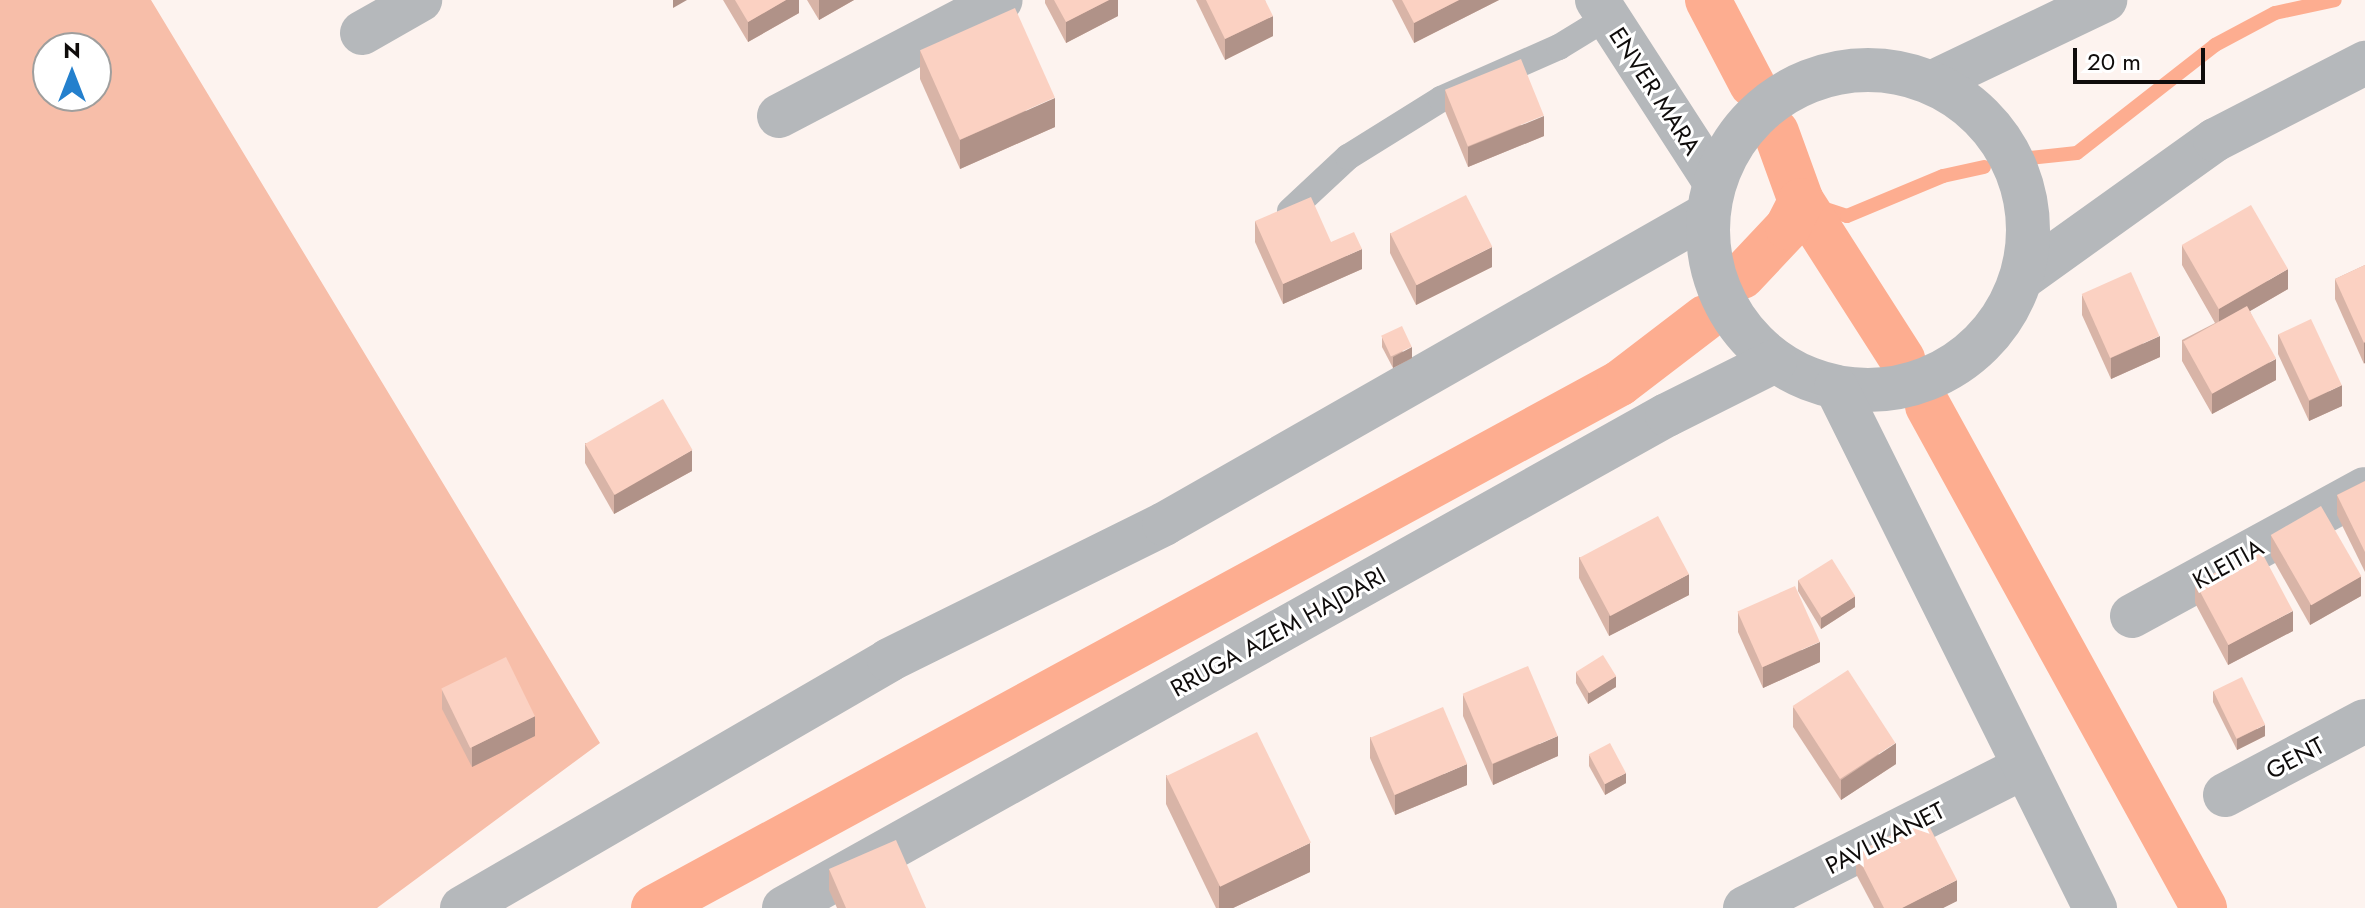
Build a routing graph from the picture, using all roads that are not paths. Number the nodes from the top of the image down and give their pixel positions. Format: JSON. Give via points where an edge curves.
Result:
{"nodes":[{"id":1,"x":420,"y":0,"type":"edge"},
{"id":2,"x":1001,"y":0,"type":"edge"},
{"id":3,"x":2105,"y":0,"type":"edge"},
{"id":4,"x":1603,"y":9,"type":"edge"},
{"id":5,"x":362,"y":33,"type":"dead end"},
{"id":6,"x":2365,"y":63,"type":"edge"},
{"id":7,"x":1933,"y":82,"type":"junction"},
{"id":8,"x":779,"y":116,"type":"dead end"},
{"id":9,"x":1711,"y":198,"type":"junction"},
{"id":10,"x":1290,"y":211,"type":"edge"},
{"id":11,"x":2022,"y":278,"type":"junction"},
{"id":12,"x":1775,"y":361,"type":"junction"},
{"id":13,"x":1836,"y":387,"type":"junction"},
{"id":14,"x":2365,"y":489,"type":"edge"},
{"id":15,"x":2132,"y":616,"type":"dead end"},
{"id":16,"x":2365,"y":721,"type":"edge"},
{"id":17,"x":2024,"y":767,"type":"junction"},
{"id":18,"x":2225,"y":795,"type":"dead end"},
{"id":19,"x":462,"y":908,"type":"edge"},
{"id":20,"x":784,"y":908,"type":"edge"},
{"id":21,"x":1745,"y":908,"type":"edge"},
{"id":22,"x":2095,"y":908,"type":"edge"}],
"edges":[{"from":1,"to":5,"type":"street"},
{"from":2,"to":8,"type":"street"},
{"from":3,"to":7,"type":"street"},
{"from":4,"to":9,"type":"street","name":"ENVER MARA"},
{"from":4,"to":10,"type":"lane","via":[[1559,47],[1441,99],[1348,157]]},
{"from":6,"to":11,"type":"street","via":[[2215,140]]},
{"from":7,"to":9,"type":"street","via":[[1867,69],[1802,84],[1748,123]]},
{"from":7,"to":11,"type":"street","via":[[1987,121],[2021,179],[2029,212]]},
{"from":9,"to":12,"type":"street","via":[[1715,280],[1729,311]]},
{"from":9,"to":19,"type":"street","via":[[1164,524],[889,660]]},
{"from":11,"to":13,"type":"street","via":[[1989,337],[1945,370],[1903,387]]},
{"from":12,"to":13,"type":"street"},
{"from":12,"to":20,"type":"street","name":"RRUGA AZEM HAJDARI","via":[[1653,422]]},
{"from":13,"to":17,"type":"street"},
{"from":14,"to":15,"type":"street","name":"KLEITIA"},
{"from":16,"to":18,"type":"street","name":"GENT"},
{"from":17,"to":21,"type":"street","name":"PAVLIKANET"},
{"from":17,"to":22,"type":"street"}]}
